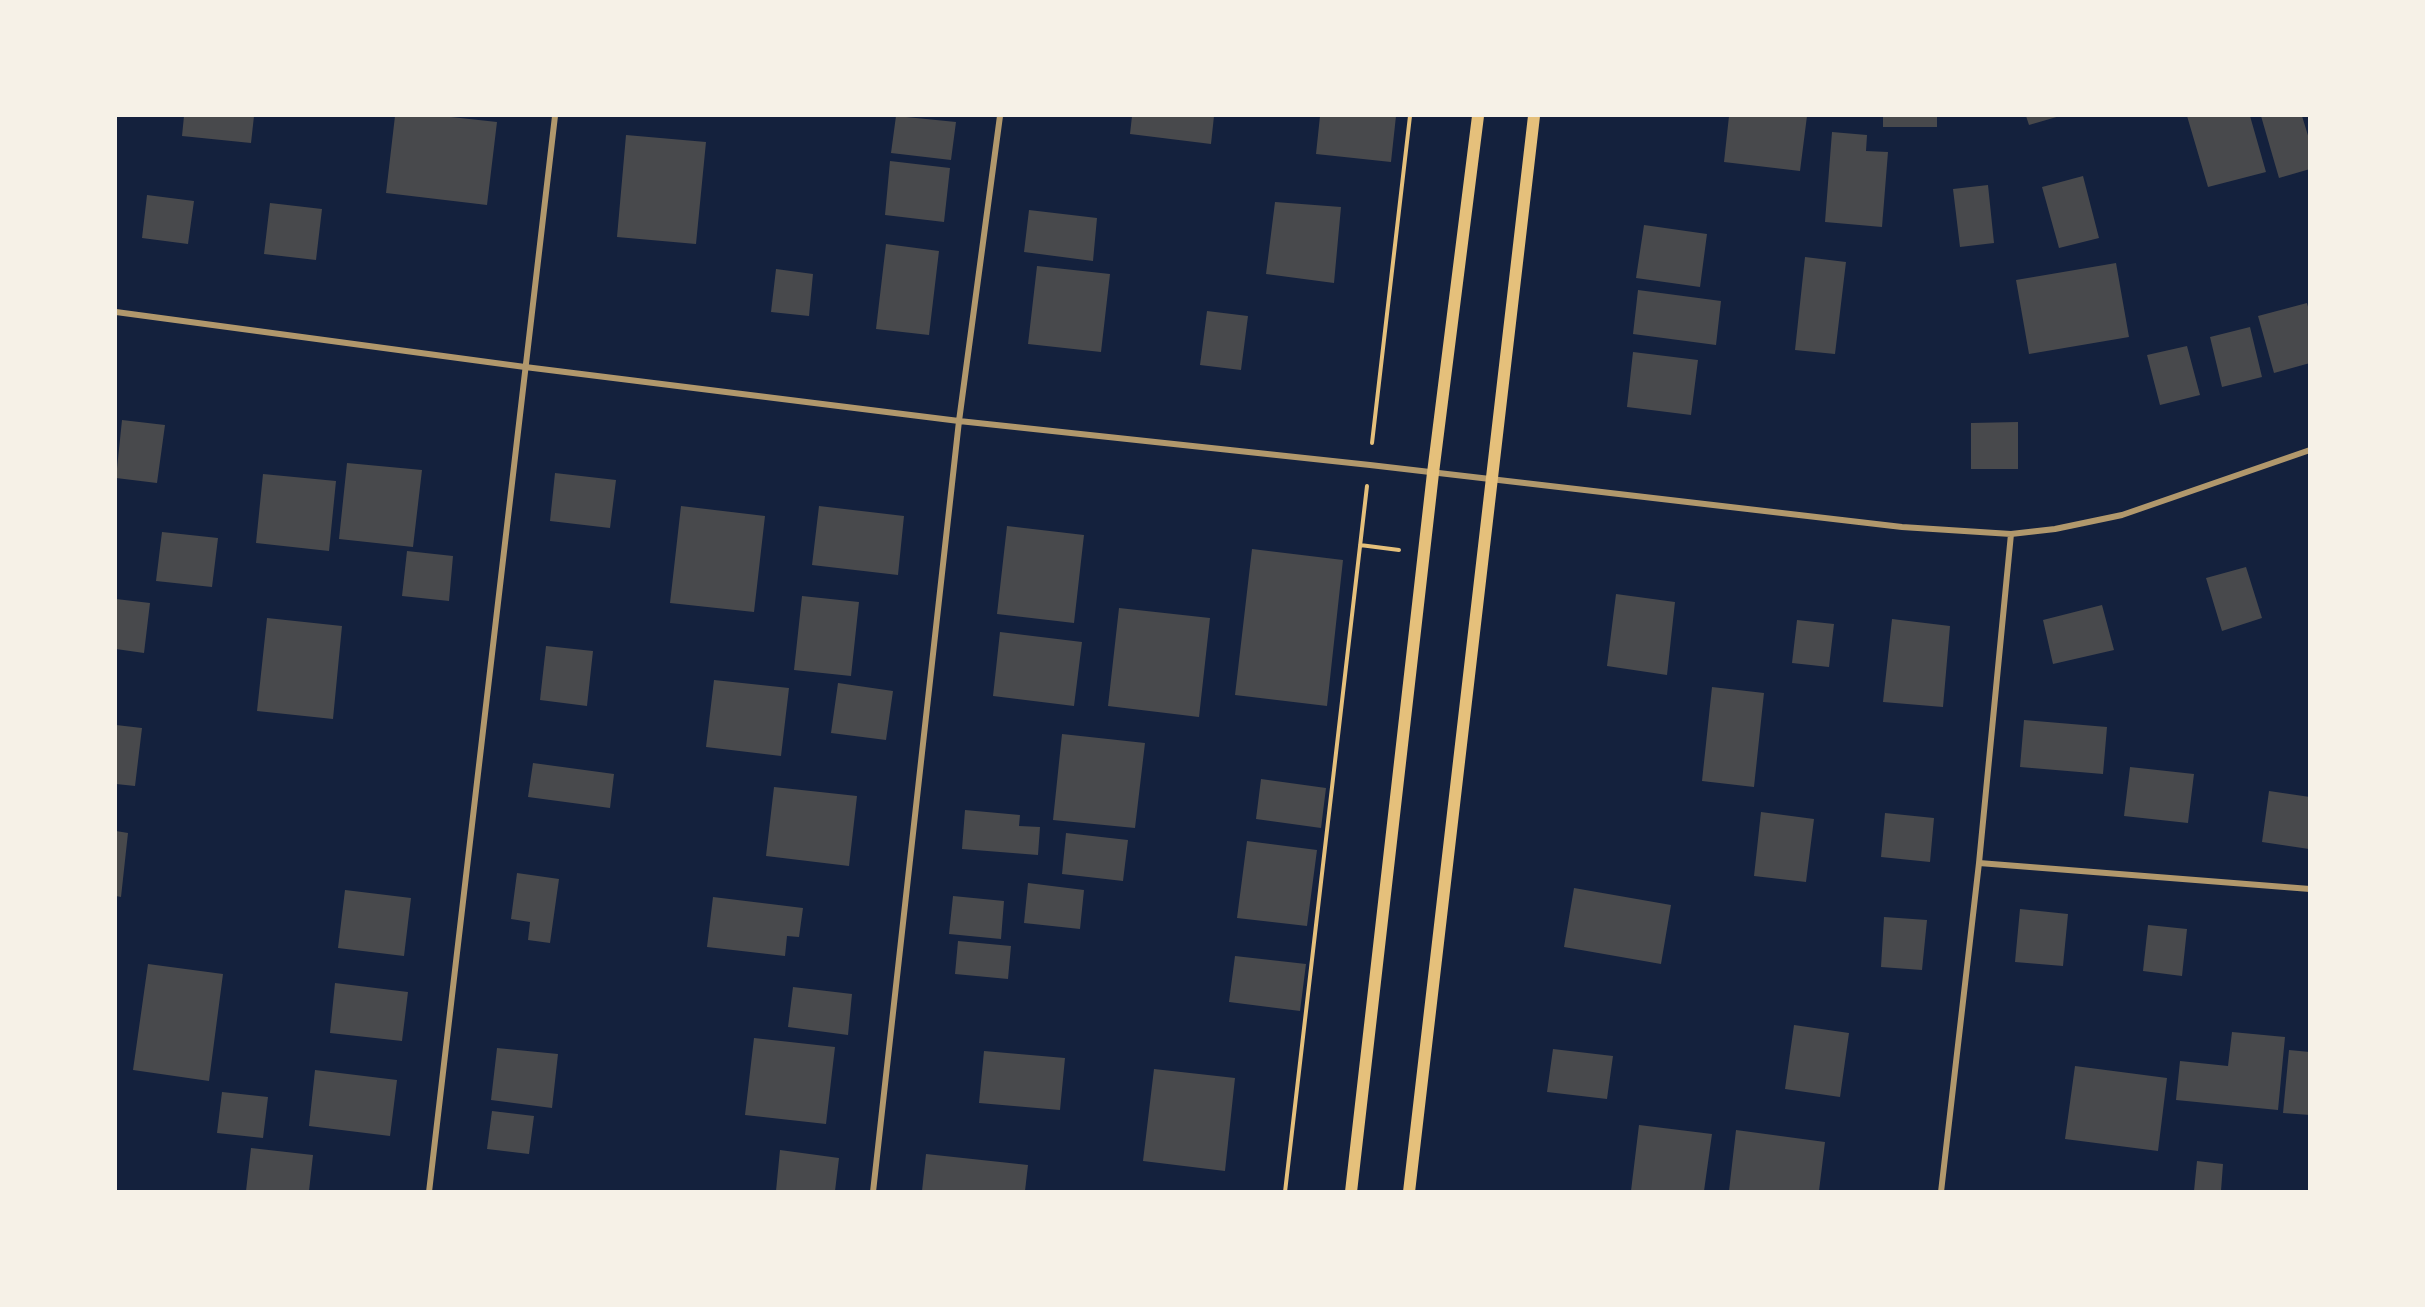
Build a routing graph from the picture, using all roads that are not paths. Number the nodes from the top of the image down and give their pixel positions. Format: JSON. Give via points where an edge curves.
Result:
{"nodes":[{"id":1,"x":555,"y":116,"type":"edge"},
{"id":2,"x":1000,"y":116,"type":"edge"},
{"id":3,"x":1478,"y":116,"type":"edge"},
{"id":4,"x":1534,"y":116,"type":"edge"},
{"id":5,"x":116,"y":312,"type":"edge"},
{"id":6,"x":525,"y":367,"type":"junction"},
{"id":7,"x":959,"y":421,"type":"junction"},
{"id":8,"x":2310,"y":450,"type":"edge"},
{"id":9,"x":1433,"y":473,"type":"junction"},
{"id":10,"x":1490,"y":479,"type":"junction"},
{"id":11,"x":2011,"y":534,"type":"junction"},
{"id":12,"x":1979,"y":863,"type":"junction"},
{"id":13,"x":2310,"y":889,"type":"edge"},
{"id":14,"x":429,"y":1191,"type":"edge"},
{"id":15,"x":873,"y":1191,"type":"edge"},
{"id":16,"x":1351,"y":1191,"type":"edge"},
{"id":17,"x":1409,"y":1191,"type":"edge"},
{"id":18,"x":1941,"y":1191,"type":"edge"}],
"edges":[{"from":1,"to":6,"type":"street"},
{"from":2,"to":7,"type":"street"},
{"from":3,"to":9,"type":"main road"},
{"from":4,"to":10,"type":"main road"},
{"from":5,"to":6,"type":"street"},
{"from":6,"to":7,"type":"street"},
{"from":6,"to":14,"type":"street"},
{"from":7,"to":9,"type":"street"},
{"from":7,"to":15,"type":"street"},
{"from":8,"to":11,"type":"street","via":[[2122,515]]},
{"from":9,"to":10,"type":"street"},
{"from":9,"to":16,"type":"main road"},
{"from":10,"to":11,"type":"street","via":[[1902,527]]},
{"from":10,"to":17,"type":"main road"},
{"from":11,"to":12,"type":"street"},
{"from":12,"to":13,"type":"street"},
{"from":12,"to":18,"type":"street"}]}
